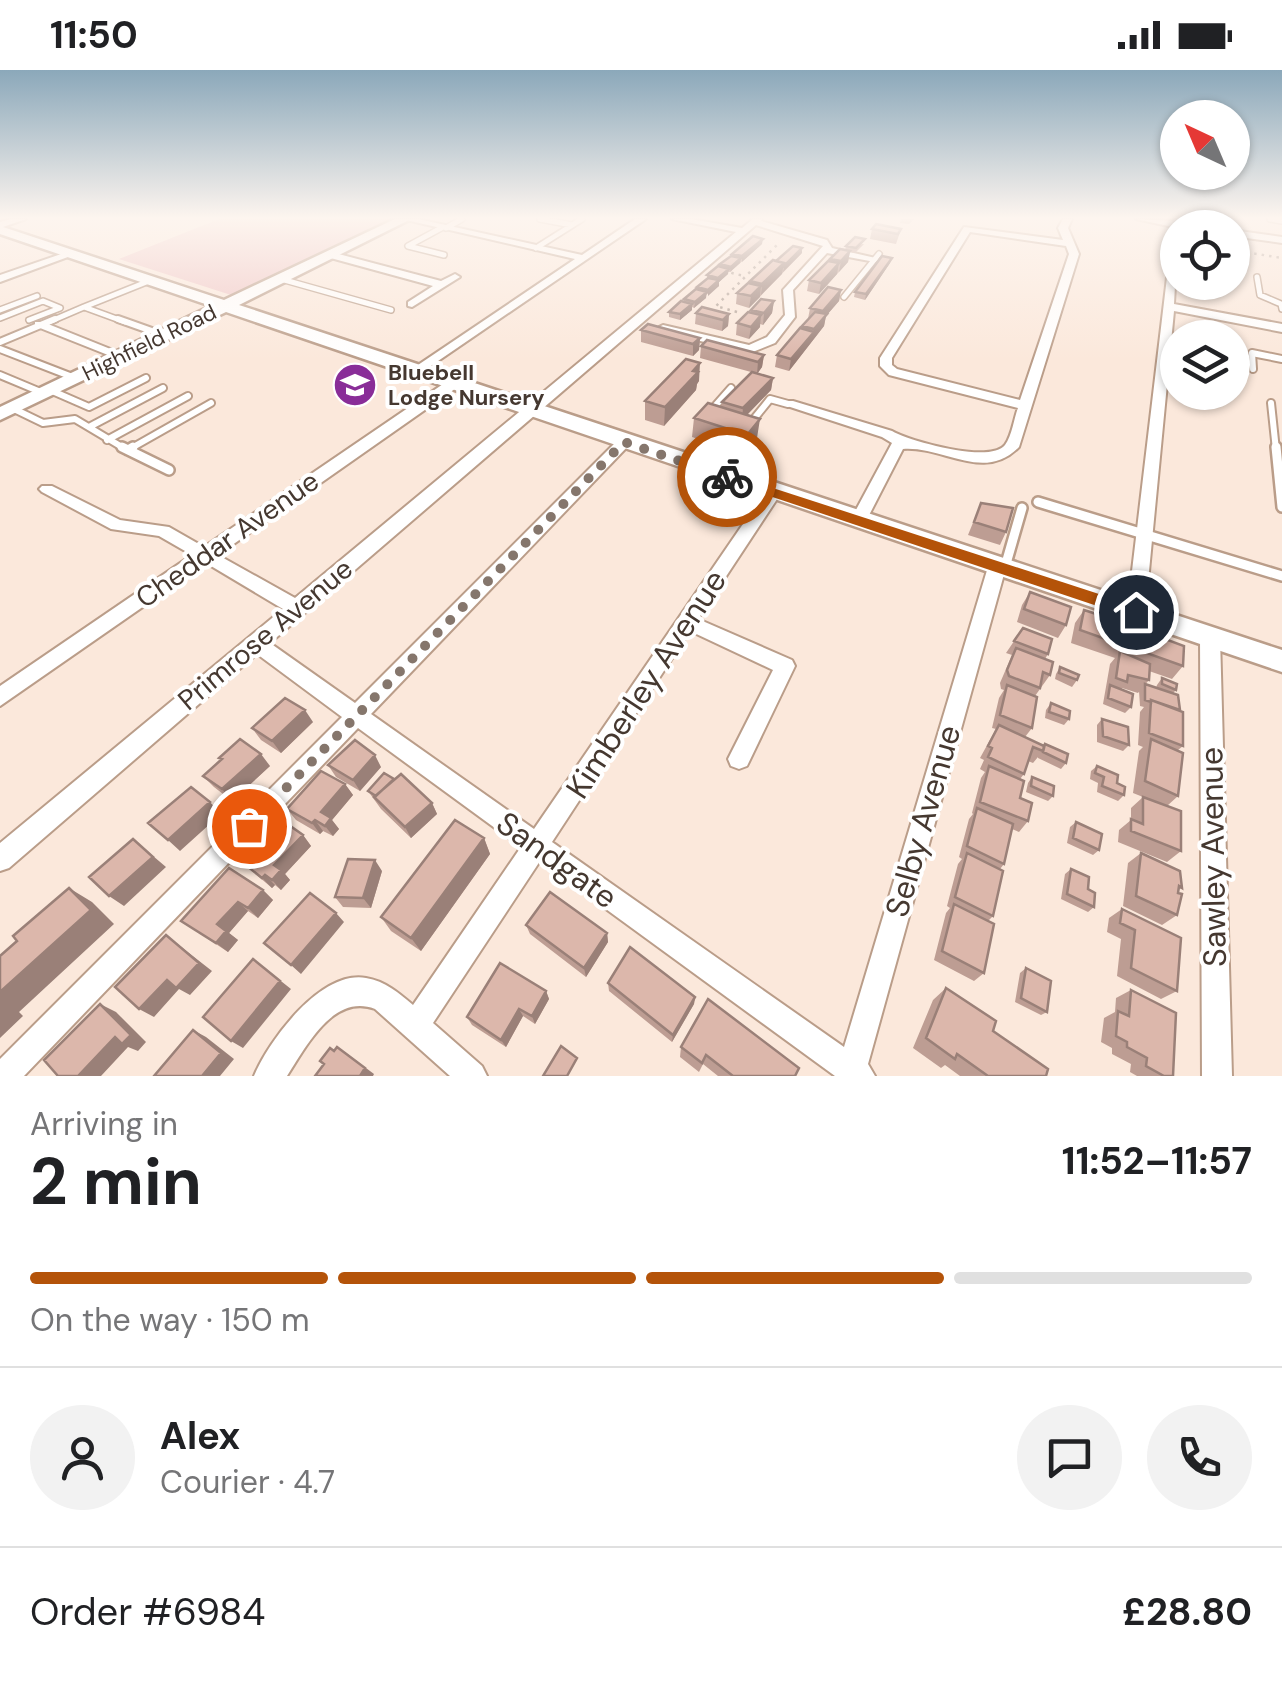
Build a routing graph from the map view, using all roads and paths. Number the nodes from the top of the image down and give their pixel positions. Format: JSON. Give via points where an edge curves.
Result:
{"nodes":[{"id":1,"x":37,"y":266,"type":"edge"},
{"id":2,"x":105,"y":266,"type":"edge"},
{"id":3,"x":307,"y":266,"type":"edge"},
{"id":4,"x":372,"y":266,"type":"edge"},
{"id":5,"x":572,"y":266,"type":"edge"},
{"id":6,"x":703,"y":266,"type":"joint"},
{"id":7,"x":755,"y":266,"type":"edge"},
{"id":8,"x":811,"y":266,"type":"edge"},
{"id":9,"x":870,"y":266,"type":"edge"},
{"id":10,"x":944,"y":266,"type":"edge"},
{"id":11,"x":1070,"y":266,"type":"edge"},
{"id":12,"x":455,"y":277,"type":"dead end"},
{"id":13,"x":743,"y":277,"type":"junction"},
{"id":14,"x":1258,"y":277,"type":"dead end"},
{"id":15,"x":281,"y":278,"type":"junction"},
{"id":16,"x":0,"y":279,"type":"edge"},
{"id":17,"x":148,"y":281,"type":"junction"},
{"id":18,"x":442,"y":285,"type":"junction"},
{"id":19,"x":789,"y":289,"type":"junction"},
{"id":20,"x":37,"y":296,"type":"dead end"},
{"id":21,"x":844,"y":297,"type":"edge"},
{"id":22,"x":1171,"y":300,"type":"edge"},
{"id":23,"x":412,"y":304,"type":"dead end"},
{"id":24,"x":11,"y":306,"type":"junction"},
{"id":25,"x":224,"y":306,"type":"junction"},
{"id":26,"x":84,"y":307,"type":"junction"},
{"id":27,"x":1170,"y":307,"type":"junction"},
{"id":28,"x":1282,"y":309,"type":"edge"},
{"id":29,"x":0,"y":310,"type":"edge"},
{"id":30,"x":21,"y":310,"type":"junction"},
{"id":31,"x":391,"y":310,"type":"dead end"},
{"id":32,"x":738,"y":312,"type":"dead end"},
{"id":33,"x":0,"y":318,"type":"edge"},
{"id":34,"x":36,"y":323,"type":"junction"},
{"id":35,"x":638,"y":323,"type":"junction"},
{"id":36,"x":1282,"y":328,"type":"edge"},
{"id":37,"x":163,"y":335,"type":"junction"},
{"id":38,"x":0,"y":346,"type":"edge"},
{"id":39,"x":122,"y":356,"type":"junction"},
{"id":40,"x":1282,"y":358,"type":"edge"},
{"id":41,"x":1253,"y":369,"type":"dead end"},
{"id":42,"x":419,"y":370,"type":"junction"},
{"id":43,"x":0,"y":375,"type":"edge"},
{"id":44,"x":75,"y":378,"type":"junction"},
{"id":45,"x":146,"y":378,"type":"dead end"},
{"id":46,"x":454,"y":383,"type":"junction"},
{"id":47,"x":164,"y":388,"type":"dead end"},
{"id":48,"x":732,"y":388,"type":"edge"},
{"id":49,"x":47,"y":391,"type":"junction"},
{"id":50,"x":188,"y":396,"type":"dead end"},
{"id":51,"x":211,"y":403,"type":"dead end"},
{"id":52,"x":788,"y":404,"type":"joint"},
{"id":53,"x":1271,"y":404,"type":"dead end"},
{"id":54,"x":1024,"y":406,"type":"junction"},
{"id":55,"x":531,"y":410,"type":"junction"},
{"id":56,"x":6,"y":411,"type":"edge"},
{"id":57,"x":719,"y":420,"type":"edge"},
{"id":58,"x":732,"y":424,"type":"edge"},
{"id":59,"x":91,"y":426,"type":"junction"},
{"id":60,"x":107,"y":440,"type":"junction"},
{"id":61,"x":624,"y":442,"type":"junction"},
{"id":62,"x":902,"y":444,"type":"junction"},
{"id":63,"x":128,"y":450,"type":"junction"},
{"id":64,"x":170,"y":470,"type":"dead end"},
{"id":65,"x":48,"y":489,"type":"dead end"},
{"id":66,"x":773,"y":493,"type":"junction"},
{"id":67,"x":1038,"y":502,"type":"dead end"},
{"id":68,"x":1282,"y":507,"type":"edge"},
{"id":69,"x":1022,"y":508,"type":"dead end"},
{"id":70,"x":858,"y":521,"type":"junction"},
{"id":71,"x":1144,"y":535,"type":"junction"},
{"id":72,"x":202,"y":555,"type":"junction"},
{"id":73,"x":1001,"y":568,"type":"junction"},
{"id":74,"x":1282,"y":576,"type":"edge"},
{"id":75,"x":294,"y":608,"type":"junction"},
{"id":76,"x":1136,"y":612,"type":"junction"},
{"id":77,"x":687,"y":622,"type":"junction"},
{"id":78,"x":1210,"y":637,"type":"junction"},
{"id":79,"x":255,"y":642,"type":"junction"},
{"id":80,"x":1282,"y":661,"type":"edge"},
{"id":81,"x":0,"y":697,"type":"edge"},
{"id":82,"x":357,"y":715,"type":"junction"},
{"id":83,"x":739,"y":759,"type":"dead end"},
{"id":84,"x":538,"y":847,"type":"junction"},
{"id":85,"x":0,"y":860,"type":"edge"},
{"id":86,"x":416,"y":1024,"type":"junction"},
{"id":87,"x":854,"y":1074,"type":"edge"},
{"id":88,"x":4,"y":1076,"type":"edge"},
{"id":89,"x":268,"y":1076,"type":"edge"},
{"id":90,"x":472,"y":1076,"type":"edge"},
{"id":91,"x":1218,"y":1076,"type":"edge"}],
"edges":[{"from":1,"to":16,"type":"street"},
{"from":2,"to":17,"type":"street"},
{"from":3,"to":15,"type":"street","name":"Highfield Road"},
{"from":4,"to":18,"type":"street"},
{"from":5,"to":42,"type":"street"},
{"from":6,"to":13,"type":"path"},
{"from":6,"to":35,"type":"street","name":"Primrose Avenue"},
{"from":7,"to":13,"type":"path"},
{"from":8,"to":19,"type":"street"},
{"from":9,"to":21,"type":"lane"},
{"from":10,"to":54,"type":"street","via":[[885,361],[893,372]]},
{"from":11,"to":54,"type":"street"},
{"from":12,"to":18,"type":"street"},
{"from":13,"to":19,"type":"path"},
{"from":13,"to":32,"type":"path","via":[[716,306]]},
{"from":14,"to":28,"type":"lane","via":[[1260,294]]},
{"from":15,"to":25,"type":"street","name":"Highfield Road"},
{"from":15,"to":31,"type":"lane"},
{"from":17,"to":25,"type":"street"},
{"from":17,"to":26,"type":"lane"},
{"from":18,"to":23,"type":"street"},
{"from":19,"to":35,"type":"street","via":[[791,315],[771,340],[750,349]]},
{"from":20,"to":24,"type":"lane"},
{"from":22,"to":27,"type":"street"},
{"from":24,"to":29,"type":"lane"},
{"from":24,"to":30,"type":"lane"},
{"from":25,"to":37,"type":"street","name":"Highfield Road"},
{"from":25,"to":42,"type":"street"},
{"from":26,"to":34,"type":"lane"},
{"from":26,"to":37,"type":"lane"},
{"from":27,"to":36,"type":"street"},
{"from":27,"to":71,"type":"street"},
{"from":30,"to":33,"type":"lane"},
{"from":30,"to":34,"type":"lane","via":[[44,301],[60,308]]},
{"from":34,"to":38,"type":"lane"},
{"from":34,"to":39,"type":"street"},
{"from":35,"to":55,"type":"street","name":"Primrose Avenue"},
{"from":37,"to":39,"type":"street","name":"Highfield Road"},
{"from":38,"to":44,"type":"lane"},
{"from":39,"to":44,"type":"street","name":"Highfield Road"},
{"from":40,"to":41,"type":"lane","via":[[1252,354]]},
{"from":42,"to":46,"type":"street"},
{"from":43,"to":49,"type":"lane"},
{"from":44,"to":49,"type":"street","name":"Highfield Road"},
{"from":45,"to":49,"type":"lane","via":[[90,407]]},
{"from":46,"to":55,"type":"street"},
{"from":46,"to":72,"type":"street","name":"Cheddar Avenue"},
{"from":47,"to":59,"type":"lane"},
{"from":48,"to":57,"type":"lane","via":[[706,416]]},
{"from":49,"to":56,"type":"street","name":"Highfield Road"},
{"from":50,"to":60,"type":"lane"},
{"from":51,"to":63,"type":"lane"},
{"from":52,"to":58,"type":"lane","via":[[770,399],[746,428]]},
{"from":52,"to":62,"type":"street"},
{"from":53,"to":68,"type":"lane"},
{"from":54,"to":62,"type":"street","via":[[1015,440],[1000,457]]},
{"from":55,"to":61,"type":"street"},
{"from":55,"to":75,"type":"street","name":"Primrose Avenue"},
{"from":56,"to":59,"type":"lane","via":[[43,423],[76,419]]},
{"from":59,"to":60,"type":"lane"},
{"from":60,"to":63,"type":"lane"},
{"from":61,"to":66,"type":"street"},
{"from":61,"to":82,"type":"street"},
{"from":62,"to":70,"type":"street"},
{"from":63,"to":64,"type":"lane"},
{"from":65,"to":72,"type":"street","via":[[117,526],[163,531]]},
{"from":66,"to":70,"type":"street"},
{"from":66,"to":77,"type":"street","name":"Kimberley Avenue"},
{"from":67,"to":71,"type":"lane"},
{"from":69,"to":73,"type":"lane"},
{"from":70,"to":73,"type":"street"},
{"from":71,"to":74,"type":"lane"},
{"from":71,"to":76,"type":"street"},
{"from":72,"to":75,"type":"street"},
{"from":72,"to":81,"type":"street","name":"Cheddar Avenue"},
{"from":73,"to":76,"type":"street"},
{"from":73,"to":87,"type":"street","name":"Selby Avenue"},
{"from":75,"to":79,"type":"street","name":"Primrose Avenue"},
{"from":76,"to":78,"type":"street"},
{"from":77,"to":83,"type":"street","via":[[785,666]]},
{"from":77,"to":84,"type":"street","name":"Kimberley Avenue"},
{"from":78,"to":80,"type":"street"},
{"from":78,"to":91,"type":"street","name":"Sawley Avenue"},
{"from":79,"to":82,"type":"street","name":"Sandgate"},
{"from":79,"to":85,"type":"street","name":"Primrose Avenue"},
{"from":82,"to":84,"type":"street","name":"Sandgate"},
{"from":82,"to":88,"type":"street"},
{"from":84,"to":86,"type":"street","name":"Kimberley Avenue"},
{"from":84,"to":87,"type":"street","name":"Sandgate"},
{"from":86,"to":89,"type":"street","via":[[369,990],[350,988],[330,999]]},
{"from":86,"to":90,"type":"street"}]}
